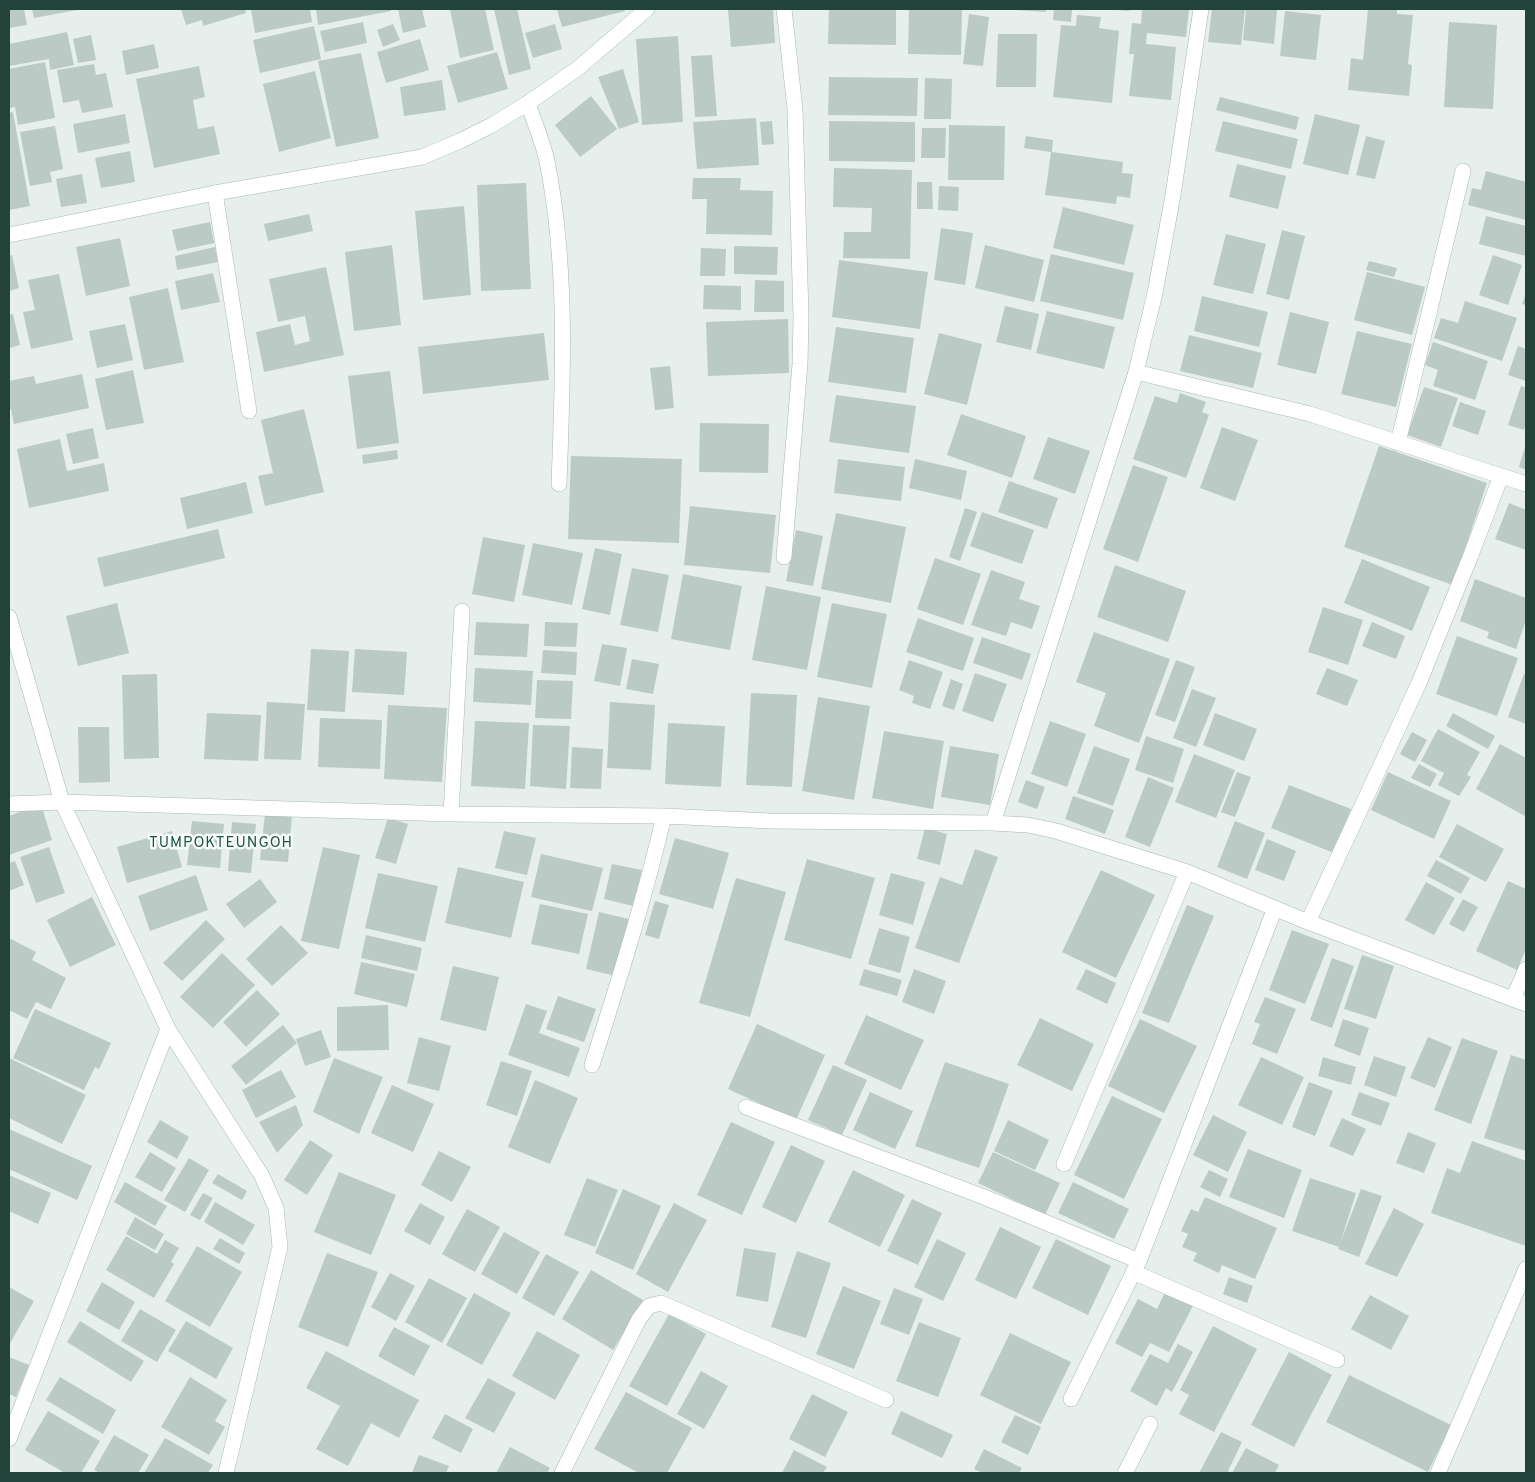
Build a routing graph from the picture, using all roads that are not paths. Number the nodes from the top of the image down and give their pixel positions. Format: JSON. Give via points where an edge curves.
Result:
{"nodes":[{"id":1,"x":647,"y":9,"type":"edge"},
{"id":2,"x":784,"y":9,"type":"edge"},
{"id":3,"x":1201,"y":9,"type":"edge"},
{"id":4,"x":528,"y":103,"type":"junction"},
{"id":5,"x":1464,"y":171,"type":"dead end"},
{"id":6,"x":215,"y":194,"type":"junction"},
{"id":7,"x":9,"y":235,"type":"edge"},
{"id":8,"x":1136,"y":372,"type":"junction"},
{"id":9,"x":249,"y":411,"type":"dead end"},
{"id":10,"x":1398,"y":442,"type":"junction"},
{"id":11,"x":1501,"y":476,"type":"junction"},
{"id":12,"x":558,"y":484,"type":"dead end"},
{"id":13,"x":1526,"y":484,"type":"edge"},
{"id":14,"x":784,"y":557,"type":"dead end"},
{"id":15,"x":462,"y":611,"type":"dead end"},
{"id":16,"x":9,"y":617,"type":"edge"},
{"id":17,"x":62,"y":802,"type":"junction"},
{"id":18,"x":9,"y":804,"type":"edge"},
{"id":19,"x":451,"y":814,"type":"junction"},
{"id":20,"x":664,"y":816,"type":"junction"},
{"id":21,"x":993,"y":823,"type":"junction"},
{"id":22,"x":1187,"y":872,"type":"junction"},
{"id":23,"x":1275,"y":908,"type":"junction"},
{"id":24,"x":1308,"y":922,"type":"junction"},
{"id":25,"x":1526,"y":969,"type":"edge"},
{"id":26,"x":1520,"y":1001,"type":"edge"},
{"id":27,"x":168,"y":1029,"type":"junction"},
{"id":28,"x":592,"y":1065,"type":"dead end"},
{"id":29,"x":746,"y":1107,"type":"dead end"},
{"id":30,"x":1064,"y":1164,"type":"dead end"},
{"id":31,"x":1136,"y":1267,"type":"junction"},
{"id":32,"x":1526,"y":1269,"type":"edge"},
{"id":33,"x":1337,"y":1360,"type":"dead end"},
{"id":34,"x":1071,"y":1399,"type":"dead end"},
{"id":35,"x":886,"y":1400,"type":"dead end"},
{"id":36,"x":1150,"y":1424,"type":"dead end"},
{"id":37,"x":9,"y":1439,"type":"edge"},
{"id":38,"x":226,"y":1473,"type":"edge"},
{"id":39,"x":562,"y":1473,"type":"edge"},
{"id":40,"x":1125,"y":1473,"type":"edge"},
{"id":41,"x":1438,"y":1473,"type":"edge"}],
"edges":[{"from":1,"to":4,"type":"street","via":[[577,69]]},
{"from":2,"to":14,"type":"street","via":[[795,109],[801,316]]},
{"from":3,"to":8,"type":"street","via":[[1173,195]]},
{"from":4,"to":6,"type":"street","via":[[492,125],[422,157]]},
{"from":4,"to":12,"type":"street","via":[[547,159],[559,237],[563,366]]},
{"from":5,"to":10,"type":"street"},
{"from":6,"to":7,"type":"street"},
{"from":6,"to":9,"type":"street"},
{"from":8,"to":10,"type":"street","via":[[1310,414]]},
{"from":8,"to":21,"type":"street"},
{"from":10,"to":11,"type":"street"},
{"from":11,"to":13,"type":"street"},
{"from":11,"to":24,"type":"street","via":[[1419,683]]},
{"from":15,"to":19,"type":"street"},
{"from":16,"to":17,"type":"street"},
{"from":17,"to":18,"type":"street"},
{"from":17,"to":19,"type":"street"},
{"from":17,"to":27,"type":"street"},
{"from":19,"to":20,"type":"street"},
{"from":20,"to":21,"type":"street"},
{"from":20,"to":28,"type":"street","via":[[633,937]]},
{"from":21,"to":22,"type":"street","via":[[1056,831]]},
{"from":22,"to":23,"type":"street"},
{"from":22,"to":30,"type":"street"},
{"from":23,"to":24,"type":"street"},
{"from":23,"to":31,"type":"street"},
{"from":24,"to":26,"type":"street"},
{"from":25,"to":26,"type":"street"},
{"from":27,"to":37,"type":"street"},
{"from":27,"to":38,"type":"street","via":[[262,1176],[276,1208],[280,1247]]},
{"from":29,"to":31,"type":"street","via":[[984,1197]]},
{"from":31,"to":33,"type":"street"},
{"from":31,"to":34,"type":"street"},
{"from":32,"to":41,"type":"street"},
{"from":35,"to":39,"type":"street","via":[[661,1303],[655,1304],[649,1306],[639,1319]]},
{"from":36,"to":40,"type":"street"}]}
